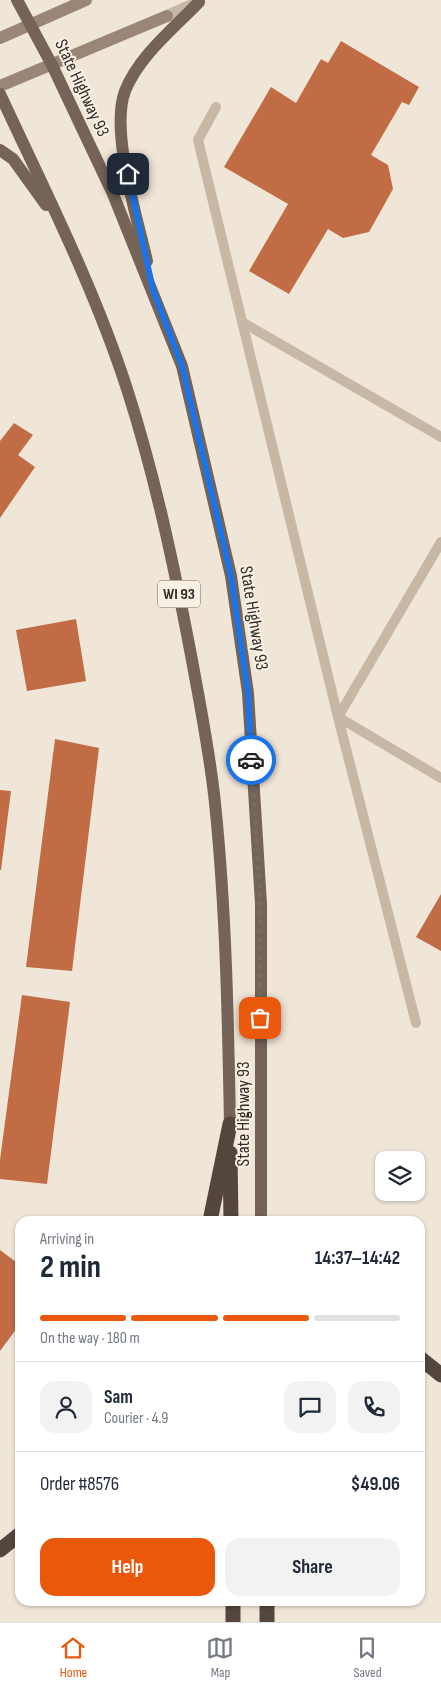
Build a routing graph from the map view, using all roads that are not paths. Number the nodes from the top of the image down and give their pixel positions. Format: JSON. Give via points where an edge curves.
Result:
{"nodes":[{"id":1,"x":17,"y":0,"type":"edge"},
{"id":2,"x":86,"y":0,"type":"edge"},
{"id":3,"x":202,"y":1,"type":"edge"},
{"id":4,"x":32,"y":26,"type":"junction"},
{"id":5,"x":0,"y":38,"type":"edge"},
{"id":6,"x":52,"y":65,"type":"junction"},
{"id":7,"x":0,"y":86,"type":"edge"},
{"id":8,"x":0,"y":94,"type":"edge"},
{"id":9,"x":216,"y":107,"type":"dead end"},
{"id":10,"x":0,"y":150,"type":"edge"},
{"id":11,"x":65,"y":234,"type":"junction"},
{"id":12,"x":153,"y":290,"type":"junction"},
{"id":13,"x":242,"y":322,"type":"junction"},
{"id":14,"x":441,"y":437,"type":"edge"},
{"id":15,"x":441,"y":542,"type":"edge"},
{"id":16,"x":338,"y":717,"type":"junction"},
{"id":17,"x":441,"y":778,"type":"edge"},
{"id":18,"x":416,"y":1024,"type":"dead end"},
{"id":19,"x":230,"y":1124,"type":"junction"},
{"id":20,"x":211,"y":1216,"type":"edge"},
{"id":21,"x":231,"y":1216,"type":"edge"},
{"id":22,"x":261,"y":1216,"type":"edge"},
{"id":23,"x":425,"y":1362,"type":"edge"},
{"id":24,"x":441,"y":1375,"type":"edge"},
{"id":25,"x":15,"y":1538,"type":"edge"},
{"id":26,"x":0,"y":1550,"type":"edge"},
{"id":27,"x":233,"y":1606,"type":"edge"},
{"id":28,"x":267,"y":1606,"type":"edge"},
{"id":29,"x":234,"y":1622,"type":"edge"},
{"id":30,"x":267,"y":1622,"type":"edge"}],
"edges":[{"from":1,"to":4,"type":"main road","name":"State Highway 93"},
{"from":2,"to":4,"type":"street"},
{"from":3,"to":6,"type":"street"},
{"from":3,"to":12,"type":"main road","via":[[143,61],[126,90],[121,110],[120,135]]},
{"from":4,"to":5,"type":"street"},
{"from":4,"to":6,"type":"main road","name":"State Highway 93"},
{"from":6,"to":7,"type":"street"},
{"from":6,"to":12,"type":"main road","name":"State Highway 93","via":[[113,194]]},
{"from":8,"to":11,"type":"main road","name":"State Highway 93","number":"WI 93"},
{"from":9,"to":13,"type":"lane","via":[[198,140]]},
{"from":10,"to":11,"type":"main road","via":[[13,159]]},
{"from":11,"to":19,"type":"main road","name":"State Highway 93","number":"WI 93","via":[[100,315],[126,389],[149,466],[177,583],[214,800],[227,968]]},
{"from":12,"to":22,"type":"main road","name":"State Highway 93","via":[[182,366],[206,461],[231,576],[248,693],[261,904]]},
{"from":13,"to":14,"type":"lane"},
{"from":13,"to":16,"type":"lane"},
{"from":15,"to":16,"type":"lane"},
{"from":16,"to":17,"type":"lane"},
{"from":16,"to":18,"type":"lane"},
{"from":19,"to":20,"type":"highway"},
{"from":19,"to":21,"type":"highway"},
{"from":23,"to":24,"type":"highway"},
{"from":25,"to":26,"type":"highway"},
{"from":27,"to":29,"type":"highway"},
{"from":28,"to":30,"type":"highway"}]}
